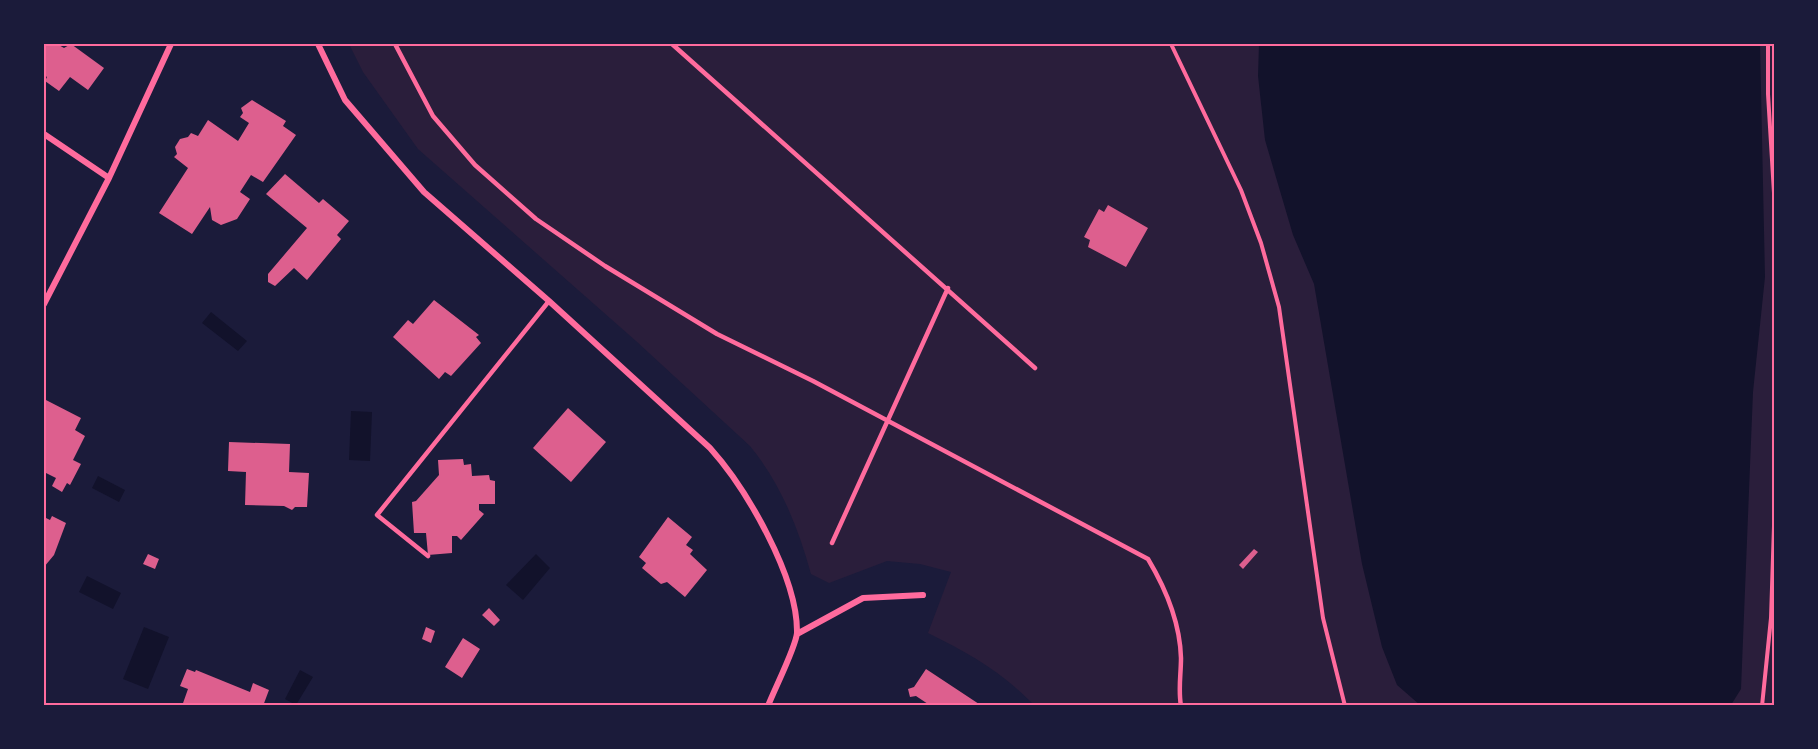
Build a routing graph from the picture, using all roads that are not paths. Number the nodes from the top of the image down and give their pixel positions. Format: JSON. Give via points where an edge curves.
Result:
{"nodes":[{"id":1,"x":171,"y":44,"type":"edge"},
{"id":2,"x":318,"y":44,"type":"edge"},
{"id":3,"x":394,"y":44,"type":"edge"},
{"id":4,"x":672,"y":44,"type":"edge"},
{"id":5,"x":44,"y":134,"type":"edge"},
{"id":6,"x":109,"y":178,"type":"junction"},
{"id":7,"x":948,"y":288,"type":"junction"},
{"id":8,"x":549,"y":301,"type":"junction"},
{"id":9,"x":44,"y":304,"type":"edge"},
{"id":10,"x":1035,"y":368,"type":"dead end"},
{"id":11,"x":887,"y":422,"type":"junction"},
{"id":12,"x":832,"y":543,"type":"dead end"},
{"id":13,"x":428,"y":556,"type":"dead end"},
{"id":14,"x":923,"y":595,"type":"dead end"},
{"id":15,"x":797,"y":634,"type":"junction"},
{"id":16,"x":768,"y":705,"type":"edge"},
{"id":17,"x":1181,"y":705,"type":"edge"}],
"edges":[{"from":1,"to":6,"type":"street"},
{"from":2,"to":8,"type":"street","via":[[345,100],[424,192]]},
{"from":3,"to":11,"type":"lane","via":[[433,116],[475,165],[536,219],[717,334]]},
{"from":4,"to":7,"type":"lane"},
{"from":5,"to":6,"type":"street"},
{"from":6,"to":9,"type":"street"},
{"from":7,"to":10,"type":"lane"},
{"from":7,"to":11,"type":"lane"},
{"from":8,"to":13,"type":"lane","via":[[377,515]]},
{"from":8,"to":15,"type":"street","via":[[732,472],[777,558],[792,602]]},
{"from":11,"to":12,"type":"lane"},
{"from":11,"to":17,"type":"lane","via":[[1148,559],[1162,582],[1176,623]]},
{"from":14,"to":15,"type":"street","via":[[863,598]]},
{"from":15,"to":16,"type":"street"}]}
